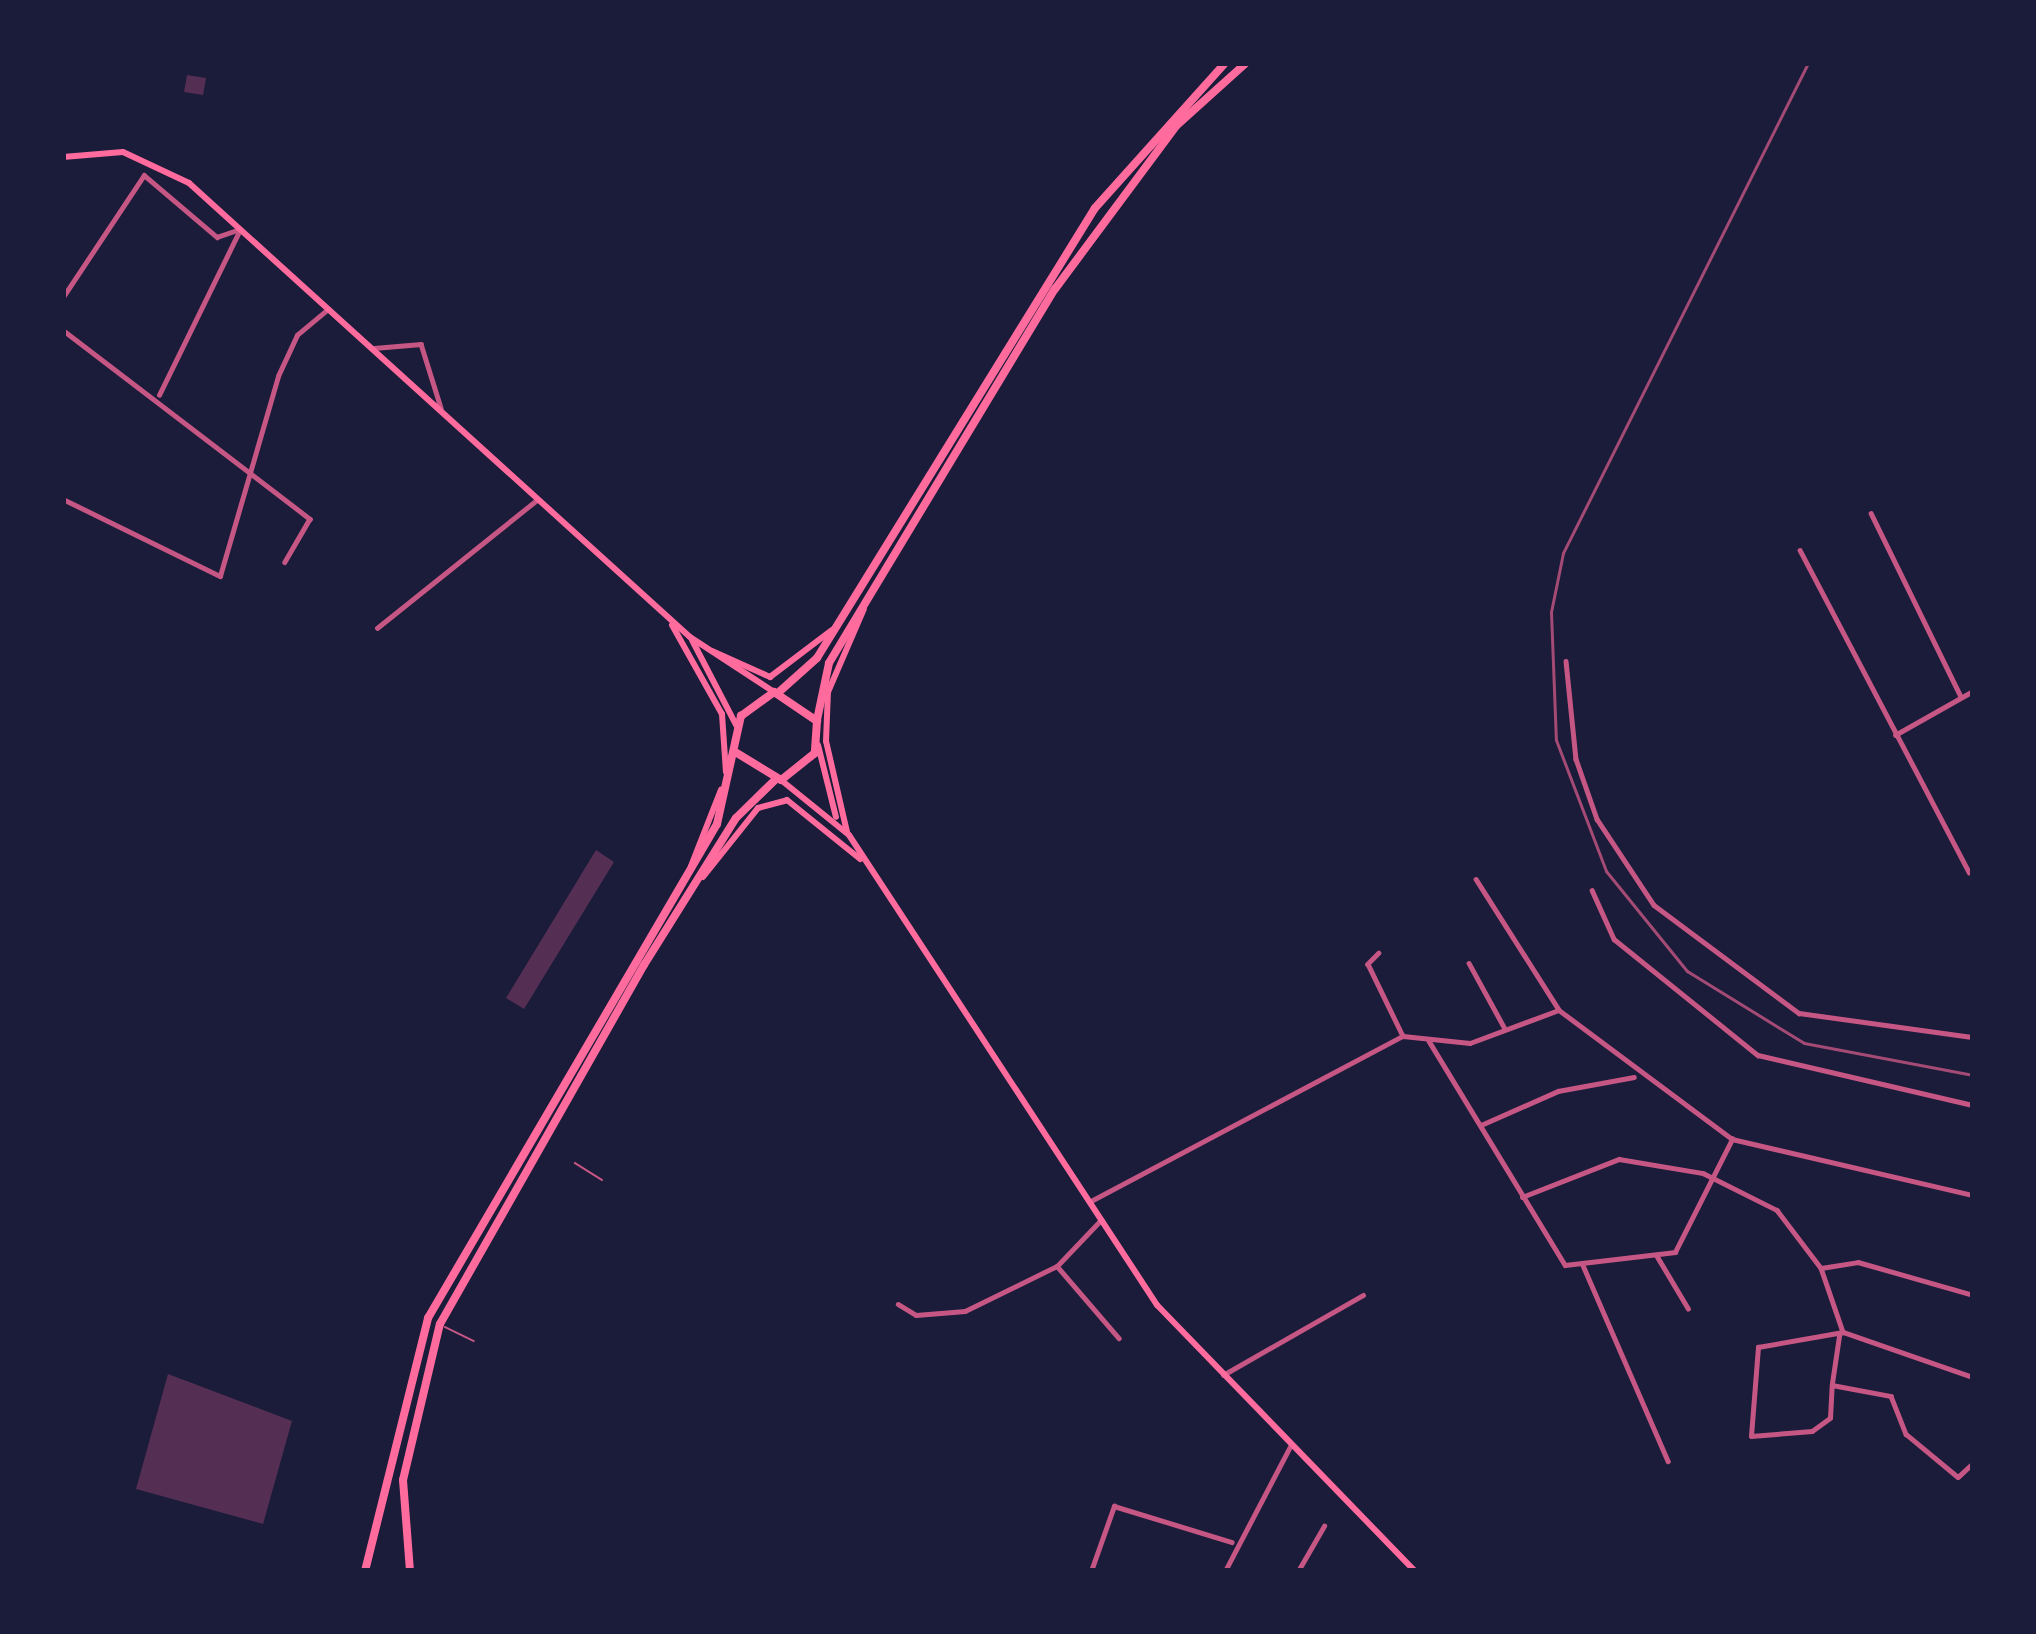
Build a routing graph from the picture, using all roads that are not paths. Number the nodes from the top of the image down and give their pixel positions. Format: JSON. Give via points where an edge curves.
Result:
{"nodes":[{"id":1,"x":1225,"y":63,"type":"edge"},
{"id":2,"x":1246,"y":63,"type":"edge"},
{"id":3,"x":63,"y":157,"type":"edge"},
{"id":4,"x":240,"y":229,"type":"junction"},
{"id":5,"x":63,"y":296,"type":"edge"},
{"id":6,"x":327,"y":310,"type":"junction"},
{"id":7,"x":63,"y":330,"type":"edge"},
{"id":8,"x":368,"y":347,"type":"junction"},
{"id":9,"x":159,"y":395,"type":"junction"},
{"id":10,"x":443,"y":414,"type":"junction"},
{"id":11,"x":252,"y":471,"type":"junction"},
{"id":12,"x":63,"y":499,"type":"edge"},
{"id":13,"x":537,"y":500,"type":"junction"},
{"id":14,"x":1871,"y":513,"type":"dead end"},
{"id":15,"x":1800,"y":550,"type":"dead end"},
{"id":16,"x":285,"y":562,"type":"dead end"},
{"id":17,"x":865,"y":604,"type":"junction"},
{"id":18,"x":667,"y":616,"type":"junction"},
{"id":19,"x":377,"y":628,"type":"dead end"},
{"id":20,"x":835,"y":628,"type":"junction"},
{"id":21,"x":690,"y":637,"type":"junction"},
{"id":22,"x":703,"y":647,"type":"junction"},
{"id":23,"x":1566,"y":661,"type":"dead end"},
{"id":24,"x":1973,"y":691,"type":"edge"},
{"id":25,"x":776,"y":693,"type":"junction"},
{"id":26,"x":1961,"y":697,"type":"junction"},
{"id":27,"x":817,"y":721,"type":"junction"},
{"id":28,"x":736,"y":725,"type":"junction"},
{"id":29,"x":1895,"y":735,"type":"junction"},
{"id":30,"x":818,"y":745,"type":"junction"},
{"id":31,"x":737,"y":753,"type":"junction"},
{"id":32,"x":778,"y":779,"type":"junction"},
{"id":33,"x":837,"y":820,"type":"junction"},
{"id":34,"x":848,"y":835,"type":"junction"},
{"id":35,"x":868,"y":866,"type":"junction"},
{"id":36,"x":691,"y":867,"type":"junction"},
{"id":37,"x":1969,"y":872,"type":"dead end"},
{"id":38,"x":1476,"y":878,"type":"dead end"},
{"id":39,"x":692,"y":888,"type":"junction"},
{"id":40,"x":1592,"y":890,"type":"dead end"},
{"id":41,"x":1379,"y":953,"type":"dead end"},
{"id":42,"x":1468,"y":963,"type":"dead end"},
{"id":43,"x":1559,"y":1010,"type":"junction"},
{"id":44,"x":1504,"y":1027,"type":"junction"},
{"id":45,"x":1403,"y":1036,"type":"junction"},
{"id":46,"x":1973,"y":1036,"type":"edge"},
{"id":47,"x":1427,"y":1039,"type":"junction"},
{"id":48,"x":1634,"y":1076,"type":"junction"},
{"id":49,"x":1973,"y":1105,"type":"edge"},
{"id":50,"x":1478,"y":1126,"type":"junction"},
{"id":51,"x":1732,"y":1139,"type":"junction"},
{"id":52,"x":575,"y":1163,"type":"dead end"},
{"id":53,"x":1710,"y":1177,"type":"junction"},
{"id":54,"x":602,"y":1180,"type":"dead end"},
{"id":55,"x":1973,"y":1195,"type":"edge"},
{"id":56,"x":1520,"y":1198,"type":"junction"},
{"id":57,"x":1089,"y":1202,"type":"junction"},
{"id":58,"x":1101,"y":1220,"type":"junction"},
{"id":59,"x":1657,"y":1256,"type":"junction"},
{"id":60,"x":1582,"y":1264,"type":"junction"},
{"id":61,"x":1057,"y":1266,"type":"junction"},
{"id":62,"x":1821,"y":1268,"type":"junction"},
{"id":63,"x":1363,"y":1295,"type":"dead end"},
{"id":64,"x":1973,"y":1295,"type":"edge"},
{"id":65,"x":898,"y":1304,"type":"dead end"},
{"id":66,"x":1688,"y":1308,"type":"dead end"},
{"id":67,"x":440,"y":1324,"type":"junction"},
{"id":68,"x":1843,"y":1332,"type":"junction"},
{"id":69,"x":1119,"y":1338,"type":"dead end"},
{"id":70,"x":474,"y":1341,"type":"dead end"},
{"id":71,"x":1222,"y":1376,"type":"junction"},
{"id":72,"x":1973,"y":1377,"type":"edge"},
{"id":73,"x":1832,"y":1385,"type":"junction"},
{"id":74,"x":1973,"y":1396,"type":"edge"},
{"id":75,"x":1291,"y":1445,"type":"junction"},
{"id":76,"x":1668,"y":1461,"type":"dead end"},
{"id":77,"x":1973,"y":1462,"type":"edge"},
{"id":78,"x":1324,"y":1526,"type":"dead end"},
{"id":79,"x":1232,"y":1543,"type":"junction"},
{"id":80,"x":365,"y":1571,"type":"edge"},
{"id":81,"x":410,"y":1571,"type":"edge"},
{"id":82,"x":1091,"y":1571,"type":"edge"},
{"id":83,"x":1225,"y":1571,"type":"edge"},
{"id":84,"x":1298,"y":1571,"type":"edge"},
{"id":85,"x":1414,"y":1571,"type":"edge"}],
"edges":[{"from":1,"to":20,"type":"main road","via":[[1095,208]]},
{"from":2,"to":17,"type":"main road","via":[[1176,126],[1102,218]]},
{"from":3,"to":4,"type":"main road","via":[[150,159]]},
{"from":4,"to":5,"type":"street","via":[[217,237],[144,175]]},
{"from":4,"to":6,"type":"main road"},
{"from":4,"to":9,"type":"street"},
{"from":6,"to":8,"type":"main road"},
{"from":6,"to":11,"type":"street","via":[[297,335]]},
{"from":7,"to":9,"type":"street"},
{"from":8,"to":10,"type":"main road"},
{"from":8,"to":10,"type":"street","via":[[421,344]]},
{"from":9,"to":11,"type":"street"},
{"from":10,"to":13,"type":"main road"},
{"from":11,"to":12,"type":"street","via":[[220,576]]},
{"from":11,"to":16,"type":"street","via":[[310,519]]},
{"from":13,"to":18,"type":"main road"},
{"from":13,"to":19,"type":"street"},
{"from":14,"to":26,"type":"street"},
{"from":15,"to":29,"type":"street"},
{"from":17,"to":27,"type":"main road","via":[[829,664]]},
{"from":17,"to":34,"type":"main road","via":[[828,692],[826,741]]},
{"from":18,"to":21,"type":"main road"},
{"from":18,"to":36,"type":"main road","via":[[728,747]]},
{"from":20,"to":22,"type":"main road","via":[[770,676]]},
{"from":20,"to":25,"type":"main road"},
{"from":21,"to":22,"type":"main road"},
{"from":21,"to":28,"type":"main road"},
{"from":22,"to":25,"type":"main road"},
{"from":23,"to":46,"type":"street","via":[[1576,759],[1597,819],[1654,905],[1799,1013]]},
{"from":24,"to":26,"type":"street"},
{"from":25,"to":27,"type":"main road"},
{"from":25,"to":28,"type":"main road"},
{"from":26,"to":29,"type":"street"},
{"from":27,"to":30,"type":"main road"},
{"from":28,"to":31,"type":"main road"},
{"from":29,"to":37,"type":"street"},
{"from":30,"to":32,"type":"main road"},
{"from":30,"to":33,"type":"main road"},
{"from":31,"to":32,"type":"main road"},
{"from":31,"to":36,"type":"main road","via":[[730,795]]},
{"from":32,"to":33,"type":"main road"},
{"from":32,"to":39,"type":"main road"},
{"from":33,"to":34,"type":"main road"},
{"from":34,"to":35,"type":"main road"},
{"from":35,"to":39,"type":"main road","via":[[808,808],[770,802]]},
{"from":35,"to":57,"type":"main road"},
{"from":36,"to":80,"type":"main road","via":[[444,1283]]},
{"from":38,"to":43,"type":"street"},
{"from":39,"to":67,"type":"main road"},
{"from":40,"to":49,"type":"street","via":[[1613,940],[1758,1055]]},
{"from":41,"to":45,"type":"street","via":[[1368,964]]},
{"from":42,"to":44,"type":"street"},
{"from":43,"to":44,"type":"street"},
{"from":43,"to":48,"type":"street"},
{"from":44,"to":47,"type":"street","via":[[1470,1043]]},
{"from":45,"to":47,"type":"street"},
{"from":45,"to":57,"type":"street"},
{"from":47,"to":50,"type":"street"},
{"from":48,"to":50,"type":"street","via":[[1558,1091]]},
{"from":48,"to":51,"type":"street"},
{"from":50,"to":56,"type":"street"},
{"from":51,"to":53,"type":"street"},
{"from":51,"to":55,"type":"street"},
{"from":52,"to":54,"type":"lane"},
{"from":53,"to":56,"type":"street","via":[[1633,1158]]},
{"from":53,"to":59,"type":"street","via":[[1684,1244]]},
{"from":53,"to":62,"type":"street","via":[[1777,1210]]},
{"from":56,"to":60,"type":"street","via":[[1556,1261]]},
{"from":57,"to":58,"type":"main road"},
{"from":58,"to":61,"type":"street"},
{"from":58,"to":71,"type":"main road"},
{"from":59,"to":60,"type":"street"},
{"from":59,"to":66,"type":"street"},
{"from":60,"to":76,"type":"street"},
{"from":61,"to":65,"type":"street","via":[[965,1311],[916,1315]]},
{"from":61,"to":69,"type":"street"},
{"from":62,"to":64,"type":"street","via":[[1858,1262]]},
{"from":62,"to":68,"type":"street"},
{"from":63,"to":71,"type":"street"},
{"from":67,"to":70,"type":"lane"},
{"from":67,"to":81,"type":"main road","via":[[403,1480]]},
{"from":68,"to":72,"type":"street"},
{"from":68,"to":73,"type":"street"},
{"from":68,"to":73,"type":"street","via":[[1758,1347],[1751,1436],[1812,1431],[1830,1418]]},
{"from":71,"to":75,"type":"main road"},
{"from":73,"to":77,"type":"street","via":[[1892,1396],[1906,1434],[1958,1477]]},
{"from":74,"to":77,"type":"street"},
{"from":75,"to":79,"type":"street"},
{"from":75,"to":85,"type":"main road"},
{"from":78,"to":84,"type":"street"},
{"from":79,"to":82,"type":"street","via":[[1114,1506]]},
{"from":79,"to":83,"type":"street"}]}
